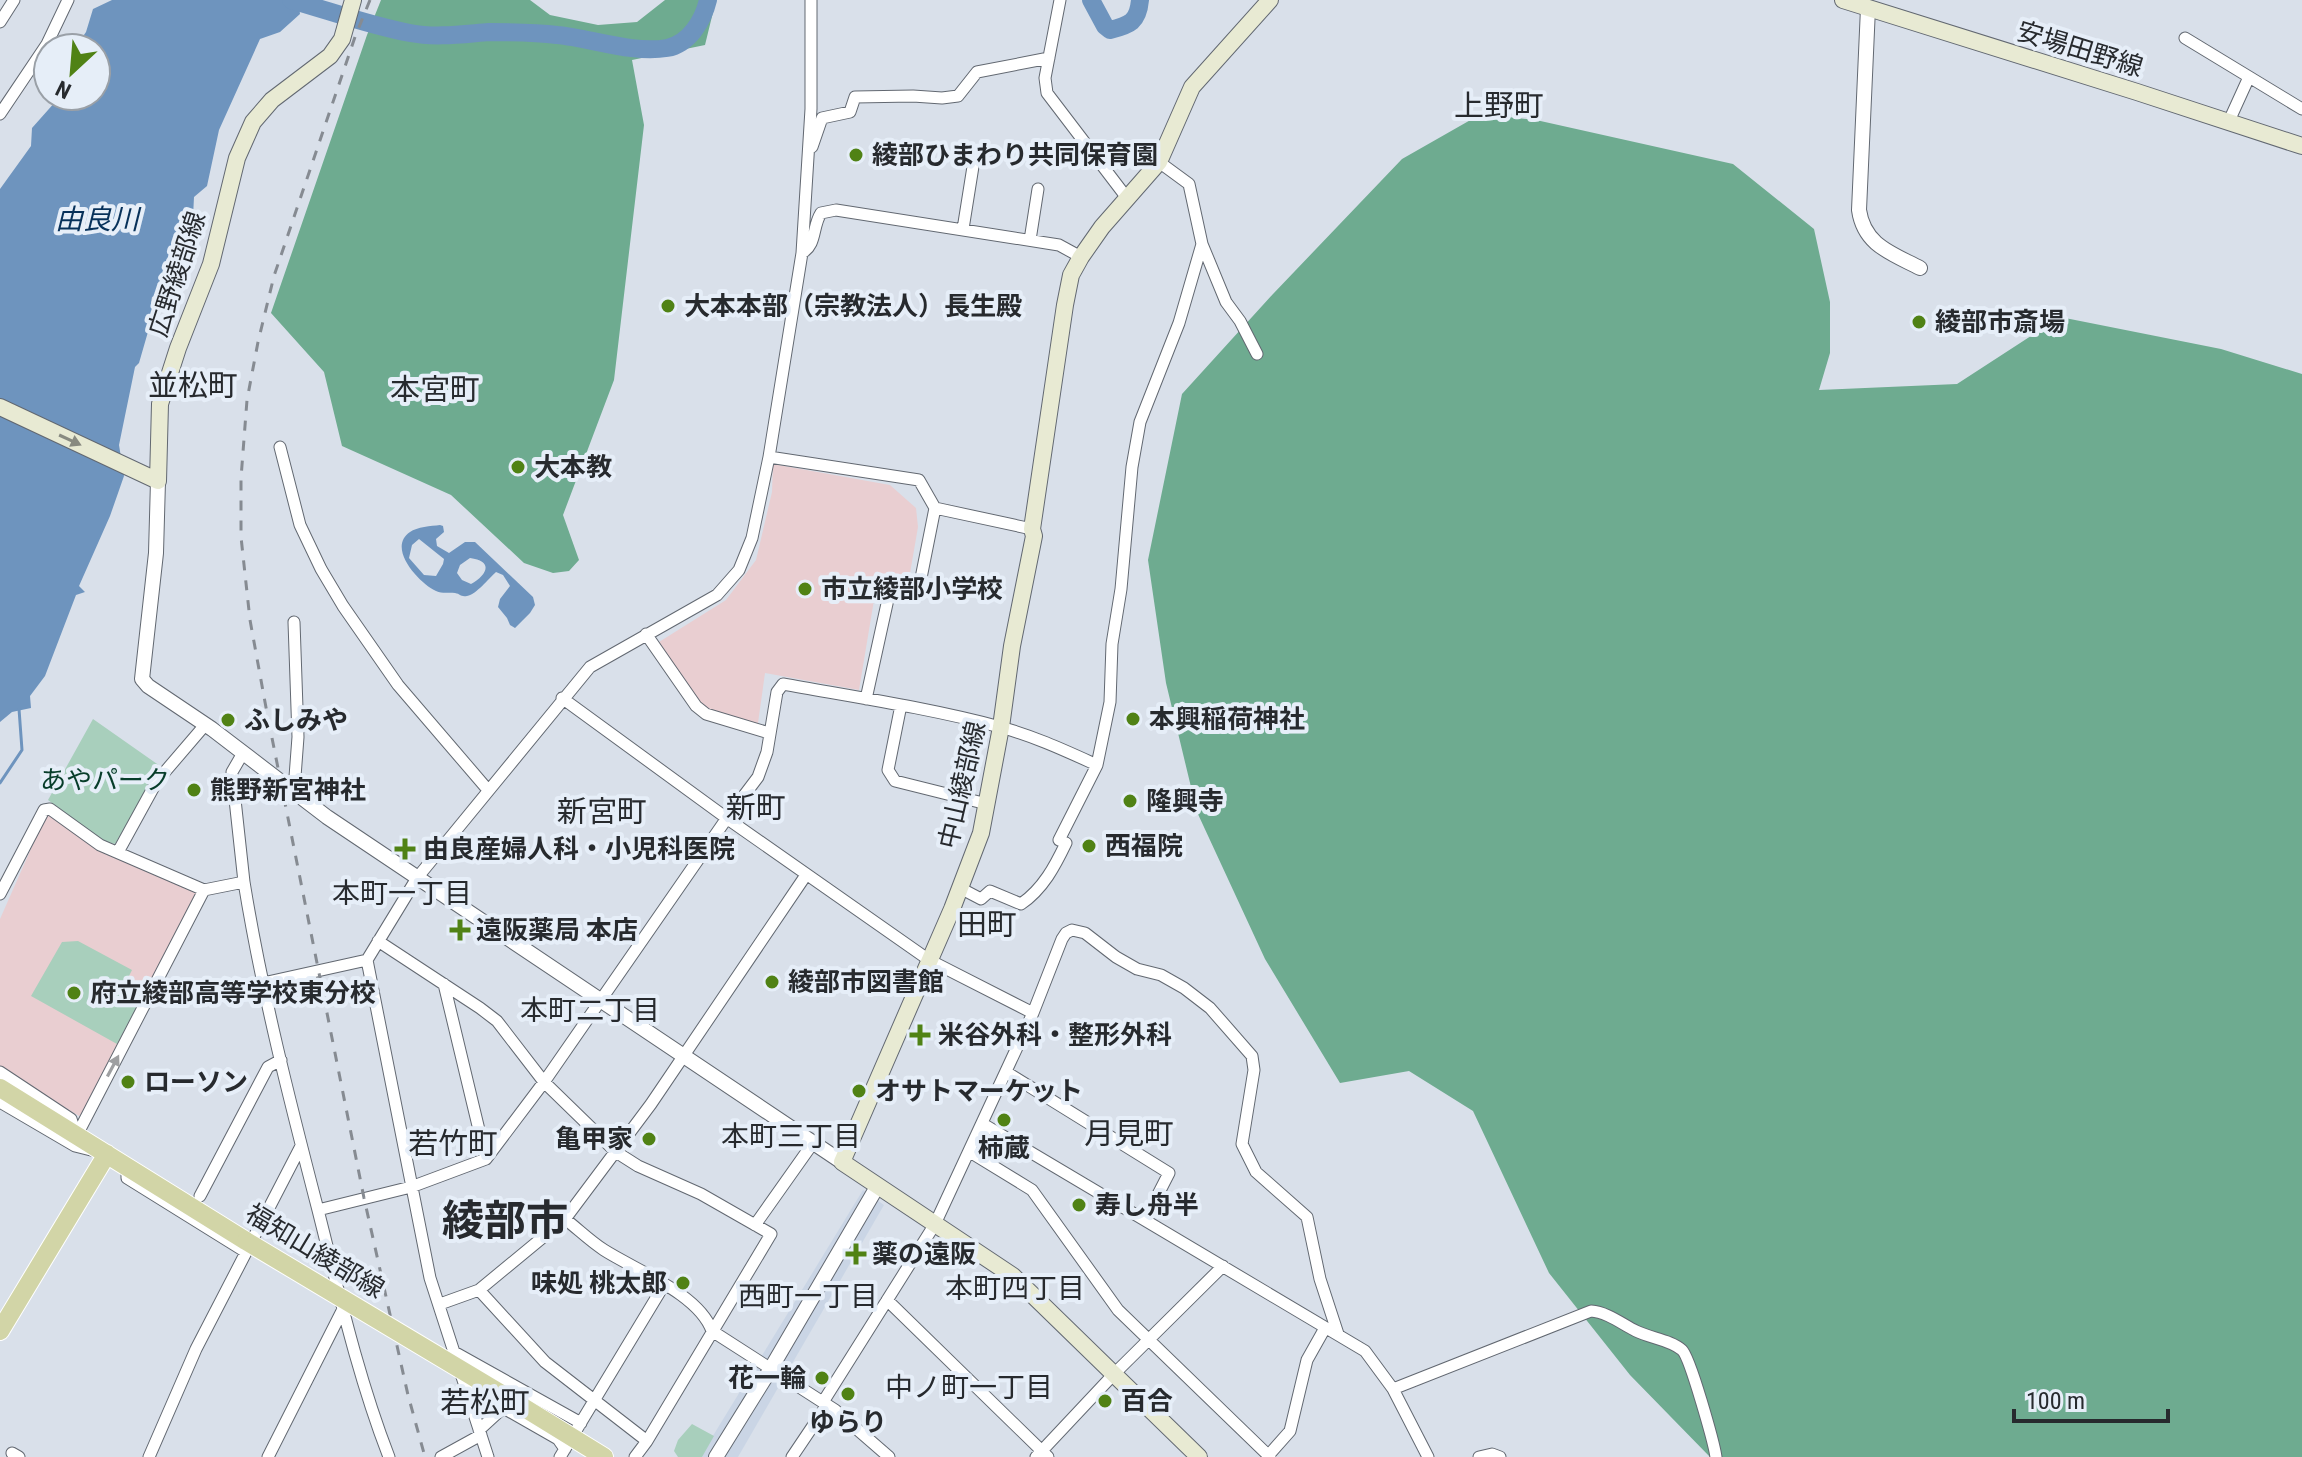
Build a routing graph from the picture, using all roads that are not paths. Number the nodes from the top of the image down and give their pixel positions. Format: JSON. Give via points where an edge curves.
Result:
{"nodes":[{"id":1,"x":14,"y":0,"type":"edge"},
{"id":2,"x":68,"y":0,"type":"edge"},
{"id":3,"x":811,"y":0,"type":"edge"},
{"id":4,"x":1060,"y":0,"type":"edge"},
{"id":5,"x":1843,"y":0,"type":"edge"},
{"id":6,"x":1265,"y":2,"type":"edge"},
{"id":7,"x":1868,"y":8,"type":"junction"},
{"id":8,"x":349,"y":13,"type":"edge"},
{"id":9,"x":0,"y":22,"type":"edge"},
{"id":10,"x":2185,"y":38,"type":"dead end"},
{"id":11,"x":1049,"y":58,"type":"junction"},
{"id":12,"x":2249,"y":77,"type":"junction"},
{"id":13,"x":2302,"y":109,"type":"edge"},
{"id":14,"x":0,"y":114,"type":"edge"},
{"id":15,"x":2229,"y":121,"type":"junction"},
{"id":16,"x":2302,"y":146,"type":"edge"},
{"id":17,"x":808,"y":154,"type":"junction"},
{"id":18,"x":975,"y":154,"type":"dead end"},
{"id":19,"x":1159,"y":162,"type":"junction"},
{"id":20,"x":1038,"y":189,"type":"dead end"},
{"id":21,"x":1127,"y":198,"type":"junction"},
{"id":22,"x":963,"y":229,"type":"junction"},
{"id":23,"x":1030,"y":240,"type":"junction"},
{"id":24,"x":1202,"y":244,"type":"junction"},
{"id":25,"x":802,"y":253,"type":"junction"},
{"id":26,"x":1081,"y":257,"type":"junction"},
{"id":27,"x":1920,"y":268,"type":"dead end"},
{"id":28,"x":1257,"y":354,"type":"dead end"},
{"id":29,"x":0,"y":407,"type":"edge"},
{"id":30,"x":280,"y":447,"type":"dead end"},
{"id":31,"x":769,"y":457,"type":"junction"},
{"id":32,"x":158,"y":481,"type":"junction"},
{"id":33,"x":935,"y":508,"type":"junction"},
{"id":34,"x":1032,"y":529,"type":"junction"},
{"id":35,"x":294,"y":622,"type":"dead end"},
{"id":36,"x":646,"y":634,"type":"junction"},
{"id":37,"x":562,"y":698,"type":"junction"},
{"id":38,"x":866,"y":699,"type":"junction"},
{"id":39,"x":901,"y":705,"type":"junction"},
{"id":40,"x":205,"y":725,"type":"junction"},
{"id":41,"x":1001,"y":727,"type":"junction"},
{"id":42,"x":769,"y":733,"type":"junction"},
{"id":43,"x":243,"y":753,"type":"junction"},
{"id":44,"x":1097,"y":765,"type":"junction"},
{"id":45,"x":294,"y":790,"type":"junction"},
{"id":46,"x":488,"y":790,"type":"junction"},
{"id":47,"x":987,"y":804,"type":"junction"},
{"id":48,"x":727,"y":818,"type":"junction"},
{"id":49,"x":118,"y":852,"type":"junction"},
{"id":50,"x":806,"y":875,"type":"junction"},
{"id":51,"x":417,"y":878,"type":"junction"},
{"id":52,"x":244,"y":882,"type":"junction"},
{"id":53,"x":960,"y":888,"type":"junction"},
{"id":54,"x":204,"y":890,"type":"junction"},
{"id":55,"x":0,"y":894,"type":"edge"},
{"id":56,"x":378,"y":941,"type":"junction"},
{"id":57,"x":367,"y":960,"type":"junction"},
{"id":58,"x":929,"y":960,"type":"junction"},
{"id":59,"x":263,"y":983,"type":"junction"},
{"id":60,"x":444,"y":984,"type":"junction"},
{"id":61,"x":600,"y":1001,"type":"junction"},
{"id":62,"x":1033,"y":1013,"type":"junction"},
{"id":63,"x":682,"y":1057,"type":"junction"},
{"id":64,"x":281,"y":1060,"type":"junction"},
{"id":65,"x":0,"y":1072,"type":"edge"},
{"id":66,"x":1006,"y":1072,"type":"junction"},
{"id":67,"x":544,"y":1082,"type":"junction"},
{"id":68,"x":0,"y":1088,"type":"edge"},
{"id":69,"x":0,"y":1102,"type":"edge"},
{"id":70,"x":983,"y":1124,"type":"junction"},
{"id":71,"x":77,"y":1135,"type":"junction"},
{"id":72,"x":813,"y":1143,"type":"junction"},
{"id":73,"x":301,"y":1146,"type":"junction"},
{"id":74,"x":616,"y":1152,"type":"junction"},
{"id":75,"x":970,"y":1152,"type":"junction"},
{"id":76,"x":107,"y":1154,"type":"junction"},
{"id":77,"x":486,"y":1159,"type":"junction"},
{"id":78,"x":842,"y":1162,"type":"junction"},
{"id":79,"x":411,"y":1187,"type":"junction"},
{"id":80,"x":877,"y":1187,"type":"junction"},
{"id":81,"x":200,"y":1196,"type":"dead end"},
{"id":82,"x":318,"y":1210,"type":"junction"},
{"id":83,"x":565,"y":1219,"type":"junction"},
{"id":84,"x":1145,"y":1220,"type":"junction"},
{"id":85,"x":935,"y":1224,"type":"junction"},
{"id":86,"x":755,"y":1225,"type":"junction"},
{"id":87,"x":246,"y":1246,"type":"junction"},
{"id":88,"x":1223,"y":1266,"type":"junction"},
{"id":89,"x":664,"y":1285,"type":"junction"},
{"id":90,"x":479,"y":1290,"type":"junction"},
{"id":91,"x":887,"y":1300,"type":"junction"},
{"id":92,"x":440,"y":1304,"type":"junction"},
{"id":93,"x":343,"y":1309,"type":"junction"},
{"id":94,"x":1325,"y":1328,"type":"junction"},
{"id":95,"x":0,"y":1331,"type":"edge"},
{"id":96,"x":712,"y":1331,"type":"junction"},
{"id":97,"x":1338,"y":1334,"type":"junction"},
{"id":98,"x":1150,"y":1340,"type":"junction"},
{"id":99,"x":454,"y":1352,"type":"junction"},
{"id":100,"x":770,"y":1370,"type":"junction"},
{"id":101,"x":1113,"y":1375,"type":"junction"},
{"id":102,"x":465,"y":1386,"type":"junction"},
{"id":103,"x":1393,"y":1389,"type":"junction"},
{"id":104,"x":595,"y":1399,"type":"junction"},
{"id":105,"x":504,"y":1402,"type":"junction"},
{"id":106,"x":825,"y":1404,"type":"junction"},
{"id":107,"x":480,"y":1433,"type":"junction"},
{"id":108,"x":647,"y":1441,"type":"junction"},
{"id":109,"x":570,"y":1442,"type":"edge"},
{"id":110,"x":1042,"y":1455,"type":"edge"},
{"id":111,"x":1268,"y":1456,"type":"edge"},
{"id":112,"x":149,"y":1457,"type":"edge"},
{"id":113,"x":268,"y":1457,"type":"edge"},
{"id":114,"x":389,"y":1457,"type":"edge"},
{"id":115,"x":441,"y":1457,"type":"edge"},
{"id":116,"x":488,"y":1457,"type":"edge"},
{"id":117,"x":604,"y":1457,"type":"edge"},
{"id":118,"x":635,"y":1457,"type":"edge"},
{"id":119,"x":716,"y":1457,"type":"edge"},
{"id":120,"x":792,"y":1457,"type":"edge"},
{"id":121,"x":889,"y":1457,"type":"edge"},
{"id":122,"x":1199,"y":1457,"type":"edge"},
{"id":123,"x":1428,"y":1457,"type":"edge"},
{"id":124,"x":1479,"y":1457,"type":"edge"},
{"id":125,"x":1500,"y":1457,"type":"edge"},
{"id":126,"x":1716,"y":1457,"type":"edge"}],
"edges":[{"from":1,"to":9,"type":"street"},
{"from":2,"to":14,"type":"street","via":[[47,44]]},
{"from":3,"to":17,"type":"street"},
{"from":4,"to":11,"type":"street"},
{"from":5,"to":7,"type":"main road","name":"安場田野線"},
{"from":6,"to":19,"type":"main road","name":"中山綾部線","via":[[1192,87]]},
{"from":7,"to":15,"type":"main road","name":"安場田野線"},
{"from":7,"to":27,"type":"street","via":[[1861,224],[1879,246]]},
{"from":8,"to":32,"type":"main road","name":"広野綾部線","via":[[337,48],[272,100],[253,122],[237,158],[211,264],[160,404]]},
{"from":10,"to":12,"type":"street"},
{"from":11,"to":17,"type":"street","via":[[977,72],[958,96],[855,97],[850,112],[822,118]]},
{"from":11,"to":21,"type":"street","via":[[1047,93]]},
{"from":12,"to":13,"type":"street"},
{"from":12,"to":15,"type":"street"},
{"from":15,"to":16,"type":"main road","name":"安場田野線"},
{"from":17,"to":25,"type":"street"},
{"from":18,"to":22,"type":"street"},
{"from":19,"to":21,"type":"main road","name":"中山綾部線"},
{"from":19,"to":24,"type":"street","via":[[1189,184]]},
{"from":20,"to":23,"type":"street"},
{"from":21,"to":26,"type":"main road","name":"中山綾部線"},
{"from":22,"to":23,"type":"street"},
{"from":22,"to":25,"type":"street","via":[[836,210],[821,213],[814,222],[814,240]]},
{"from":23,"to":26,"type":"street","via":[[1059,245]]},
{"from":24,"to":28,"type":"street","via":[[1226,302]]},
{"from":24,"to":44,"type":"street","via":[[1179,323],[1140,422],[1112,644],[1110,702]]},
{"from":25,"to":31,"type":"street"},
{"from":26,"to":34,"type":"main road","name":"中山綾部線","via":[[1065,305]]},
{"from":29,"to":32,"type":"main road","one_way":true},
{"from":30,"to":46,"type":"street","via":[[300,525],[343,606],[398,685]]},
{"from":31,"to":33,"type":"street","via":[[919,480]]},
{"from":31,"to":36,"type":"street","via":[[752,538],[739,570],[717,595]]},
{"from":32,"to":40,"type":"street","via":[[142,679]]},
{"from":33,"to":34,"type":"street"},
{"from":33,"to":38,"type":"street","via":[[918,593],[890,590]]},
{"from":34,"to":41,"type":"main road","name":"中山綾部線"},
{"from":35,"to":45,"type":"street"},
{"from":36,"to":37,"type":"street","via":[[590,667]]},
{"from":36,"to":42,"type":"street","via":[[696,706],[706,714]]},
{"from":37,"to":46,"type":"street"},
{"from":37,"to":48,"type":"street"},
{"from":38,"to":39,"type":"street"},
{"from":38,"to":42,"type":"street","via":[[783,684]]},
{"from":39,"to":41,"type":"street"},
{"from":39,"to":47,"type":"street","via":[[888,770],[895,781]]},
{"from":40,"to":43,"type":"street"},
{"from":40,"to":49,"type":"street","via":[[157,781]]},
{"from":41,"to":44,"type":"street"},
{"from":41,"to":47,"type":"main road","name":"中山綾部線"},
{"from":42,"to":48,"type":"street","via":[[758,777]]},
{"from":43,"to":45,"type":"street"},
{"from":43,"to":52,"type":"street","via":[[232,772]]},
{"from":44,"to":53,"type":"street","via":[[1059,840],[1066,843],[1033,896],[1021,904],[990,891],[981,899]]},
{"from":45,"to":51,"type":"street"},
{"from":46,"to":51,"type":"street"},
{"from":47,"to":53,"type":"main road","name":"中山綾部線"},
{"from":48,"to":50,"type":"street"},
{"from":48,"to":61,"type":"street"},
{"from":49,"to":54,"type":"street"},
{"from":49,"to":55,"type":"street","via":[[44,810]]},
{"from":50,"to":58,"type":"street"},
{"from":50,"to":63,"type":"street"},
{"from":51,"to":56,"type":"street"},
{"from":51,"to":61,"type":"street"},
{"from":52,"to":54,"type":"street"},
{"from":52,"to":59,"type":"street"},
{"from":53,"to":58,"type":"main road","name":"中山綾部線"},
{"from":71,"to":54,"type":"street","one_way":true},
{"from":56,"to":57,"type":"street"},
{"from":56,"to":60,"type":"street"},
{"from":57,"to":59,"type":"street"},
{"from":57,"to":79,"type":"street"},
{"from":58,"to":62,"type":"street"},
{"from":58,"to":78,"type":"main road","name":"中山綾部線"},
{"from":59,"to":64,"type":"street"},
{"from":60,"to":67,"type":"street","via":[[497,1021]]},
{"from":60,"to":77,"type":"street"},
{"from":61,"to":63,"type":"street"},
{"from":61,"to":67,"type":"street"},
{"from":62,"to":66,"type":"street"},
{"from":62,"to":97,"type":"street","via":[[1062,939],[1072,930],[1085,933],[1137,969],[1184,988],[1210,1008],[1252,1056],[1242,1144],[1256,1172],[1307,1217]]},
{"from":63,"to":72,"type":"street"},
{"from":63,"to":74,"type":"street"},
{"from":64,"to":73,"type":"street"},
{"from":64,"to":81,"type":"street","via":[[268,1067]]},
{"from":65,"to":71,"type":"street","via":[[71,1119]]},
{"from":66,"to":70,"type":"street"},
{"from":66,"to":84,"type":"street","via":[[1169,1173]]},
{"from":67,"to":74,"type":"street"},
{"from":67,"to":77,"type":"street"},
{"from":68,"to":71,"type":"main road","name":"福知山綾部線"},
{"from":69,"to":76,"type":"street","via":[[75,1146]]},
{"from":70,"to":75,"type":"street"},
{"from":70,"to":84,"type":"street"},
{"from":71,"to":76,"type":"main road","name":"福知山綾部線"},
{"from":72,"to":78,"type":"street"},
{"from":72,"to":86,"type":"street"},
{"from":73,"to":82,"type":"street"},
{"from":73,"to":87,"type":"street"},
{"from":74,"to":83,"type":"street"},
{"from":74,"to":86,"type":"street"},
{"from":75,"to":85,"type":"street"},
{"from":75,"to":98,"type":"street","via":[[1032,1190],[1118,1310]]},
{"from":76,"to":87,"type":"main road","name":"福知山綾部線"},
{"from":76,"to":95,"type":"main road"},
{"from":77,"to":79,"type":"street"},
{"from":78,"to":80,"type":"main road"},
{"from":79,"to":82,"type":"street"},
{"from":79,"to":92,"type":"street"},
{"from":80,"to":85,"type":"main road"},
{"from":80,"to":100,"type":"street"},
{"from":82,"to":93,"type":"street"},
{"from":83,"to":89,"type":"street"},
{"from":83,"to":90,"type":"street"},
{"from":84,"to":88,"type":"street"},
{"from":85,"to":91,"type":"street"},
{"from":85,"to":101,"type":"main road","via":[[1013,1276]]},
{"from":86,"to":96,"type":"street","via":[[771,1234]]},
{"from":87,"to":105,"type":"main road","name":"福知山綾部線","bridge":true},
{"from":87,"to":112,"type":"street"},
{"from":88,"to":94,"type":"street"},
{"from":88,"to":98,"type":"street"},
{"from":89,"to":96,"type":"street","via":[[687,1298]]},
{"from":89,"to":104,"type":"street"},
{"from":90,"to":92,"type":"street"},
{"from":90,"to":104,"type":"street","via":[[545,1362]]},
{"from":91,"to":106,"type":"street"},
{"from":91,"to":110,"type":"street"},
{"from":92,"to":99,"type":"street"},
{"from":93,"to":113,"type":"street"},
{"from":93,"to":114,"type":"street"},
{"from":94,"to":97,"type":"street"},
{"from":94,"to":111,"type":"street","via":[[1307,1360],[1290,1431]]},
{"from":96,"to":100,"type":"street"},
{"from":96,"to":108,"type":"street"},
{"from":97,"to":103,"type":"street","via":[[1365,1351]]},
{"from":98,"to":101,"type":"street"},
{"from":98,"to":111,"type":"street"},
{"from":99,"to":102,"type":"street"},
{"from":99,"to":109,"type":"street"},
{"from":100,"to":106,"type":"street"},
{"from":100,"to":119,"type":"street"},
{"from":101,"to":110,"type":"street"},
{"from":101,"to":122,"type":"main road"},
{"from":102,"to":105,"type":"street"},
{"from":102,"to":107,"type":"street"},
{"from":103,"to":123,"type":"street"},
{"from":103,"to":126,"type":"street","via":[[1591,1311],[1600,1312],[1684,1351]]},
{"from":104,"to":108,"type":"street"},
{"from":104,"to":109,"type":"street"},
{"from":105,"to":107,"type":"street"},
{"from":105,"to":109,"type":"main road","name":"福知山綾部線"},
{"from":106,"to":120,"type":"street"},
{"from":106,"to":121,"type":"street"},
{"from":107,"to":115,"type":"street"},
{"from":107,"to":116,"type":"street"},
{"from":108,"to":118,"type":"street"},
{"from":109,"to":117,"type":"main road","name":"福知山綾部線"},
{"from":124,"to":125,"type":"street"}]}
